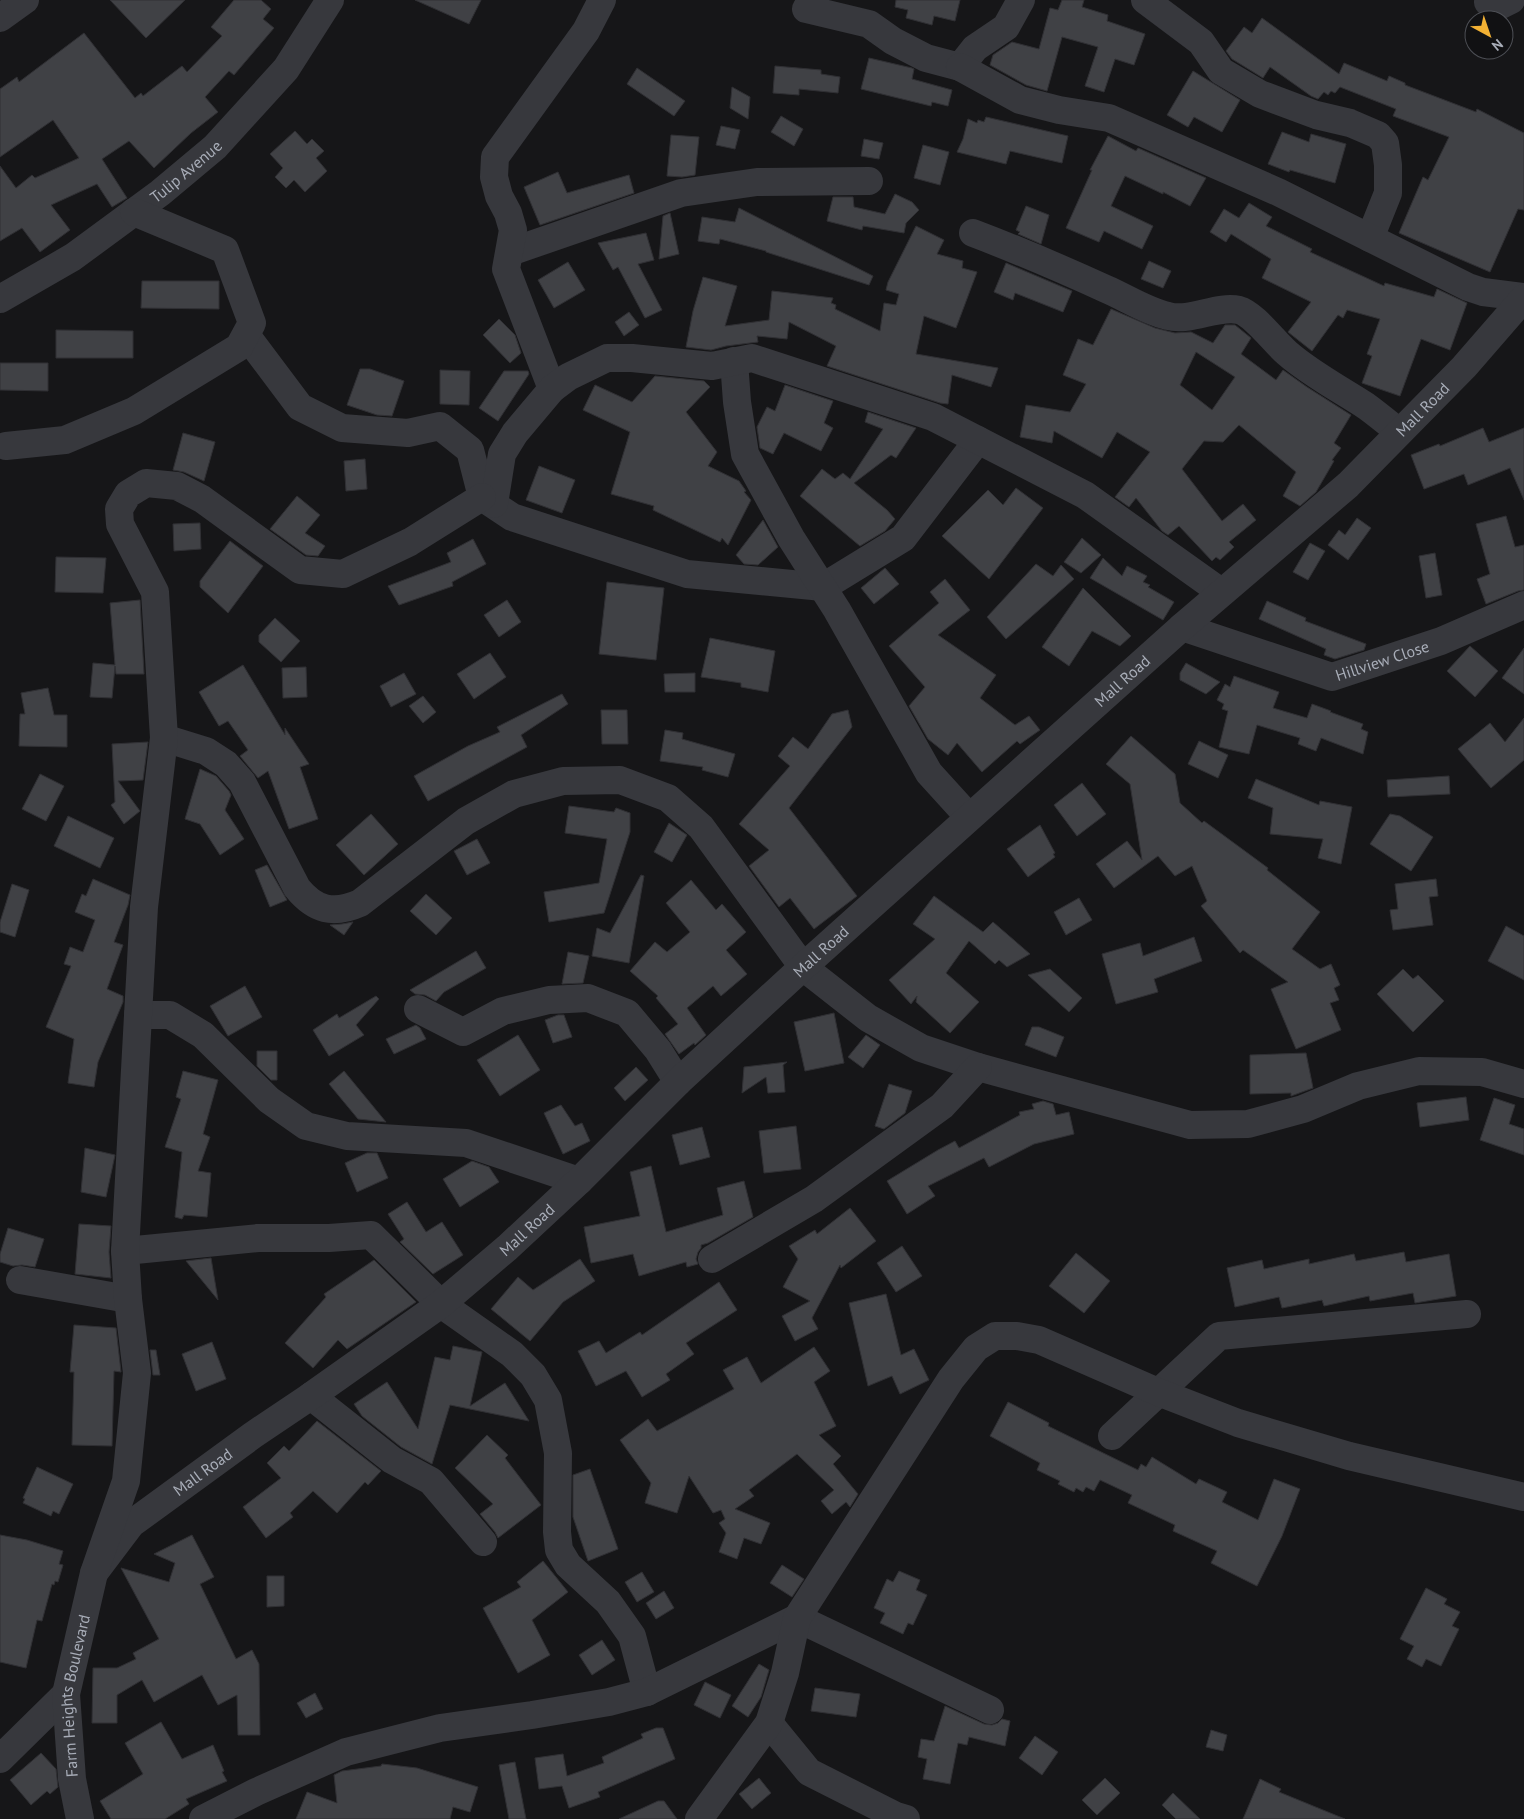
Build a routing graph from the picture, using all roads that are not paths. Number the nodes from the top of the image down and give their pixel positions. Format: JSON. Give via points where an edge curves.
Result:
{"nodes":[{"id":1,"x":25,"y":0,"type":"edge"},
{"id":2,"x":330,"y":0,"type":"edge"},
{"id":3,"x":602,"y":0,"type":"edge"},
{"id":4,"x":812,"y":0,"type":"edge"},
{"id":5,"x":1021,"y":0,"type":"edge"},
{"id":6,"x":1145,"y":0,"type":"edge"},
{"id":7,"x":0,"y":18,"type":"edge"},
{"id":8,"x":960,"y":67,"type":"junction"},
{"id":9,"x":868,"y":181,"type":"dead end"},
{"id":10,"x":134,"y":212,"type":"junction"},
{"id":11,"x":973,"y":233,"type":"dead end"},
{"id":12,"x":1370,"y":238,"type":"junction"},
{"id":13,"x":510,"y":252,"type":"junction"},
{"id":14,"x":1524,"y":297,"type":"edge"},
{"id":15,"x":0,"y":299,"type":"edge"},
{"id":16,"x":246,"y":335,"type":"junction"},
{"id":17,"x":734,"y":362,"type":"junction"},
{"id":18,"x":552,"y":389,"type":"junction"},
{"id":19,"x":1399,"y":432,"type":"junction"},
{"id":20,"x":978,"y":440,"type":"junction"},
{"id":21,"x":6,"y":446,"type":"dead end"},
{"id":22,"x":488,"y":501,"type":"junction"},
{"id":23,"x":823,"y":587,"type":"junction"},
{"id":24,"x":1221,"y":592,"type":"junction"},
{"id":25,"x":1524,"y":605,"type":"edge"},
{"id":26,"x":1182,"y":627,"type":"junction"},
{"id":27,"x":164,"y":738,"type":"junction"},
{"id":28,"x":969,"y":817,"type":"junction"},
{"id":29,"x":803,"y":967,"type":"junction"},
{"id":30,"x":418,"y":1009,"type":"dead end"},
{"id":31,"x":138,"y":1015,"type":"junction"},
{"id":32,"x":978,"y":1067,"type":"junction"},
{"id":33,"x":678,"y":1082,"type":"junction"},
{"id":34,"x":1524,"y":1084,"type":"edge"},
{"id":35,"x":578,"y":1180,"type":"junction"},
{"id":36,"x":125,"y":1251,"type":"junction"},
{"id":37,"x":712,"y":1259,"type":"dead end"},
{"id":38,"x":20,"y":1280,"type":"dead end"},
{"id":39,"x":128,"y":1299,"type":"junction"},
{"id":40,"x":441,"y":1304,"type":"junction"},
{"id":41,"x":1467,"y":1314,"type":"dead end"},
{"id":42,"x":1158,"y":1392,"type":"junction"},
{"id":43,"x":311,"y":1396,"type":"junction"},
{"id":44,"x":1112,"y":1436,"type":"dead end"},
{"id":45,"x":1524,"y":1497,"type":"edge"},
{"id":46,"x":483,"y":1542,"type":"dead end"},
{"id":47,"x":94,"y":1573,"type":"junction"},
{"id":48,"x":797,"y":1618,"type":"junction"},
{"id":49,"x":647,"y":1692,"type":"junction"},
{"id":50,"x":66,"y":1694,"type":"junction"},
{"id":51,"x":990,"y":1710,"type":"dead end"},
{"id":52,"x":769,"y":1723,"type":"junction"},
{"id":53,"x":0,"y":1759,"type":"edge"},
{"id":54,"x":80,"y":1819,"type":"edge"},
{"id":55,"x":203,"y":1819,"type":"edge"},
{"id":56,"x":700,"y":1819,"type":"edge"},
{"id":57,"x":906,"y":1819,"type":"edge"}],
"edges":[{"from":1,"to":7,"type":"street"},
{"from":2,"to":10,"type":"street","name":"Tulip Avenue","via":[[286,69],[215,147]]},
{"from":3,"to":13,"type":"street","via":[[586,31],[495,157],[494,177],[513,230]]},
{"from":4,"to":8,"type":"street","via":[[806,9],[869,24],[926,58]]},
{"from":5,"to":8,"type":"street","via":[[1006,27],[975,48]]},
{"from":6,"to":12,"type":"street","via":[[1200,42],[1221,71],[1260,94],[1316,115],[1350,123],[1372,132],[1386,143],[1388,193]]},
{"from":8,"to":12,"type":"street","via":[[1020,100],[1109,118],[1278,192]]},
{"from":9,"to":13,"type":"street","via":[[757,182],[681,193]]},
{"from":10,"to":15,"type":"street","name":"Tulip Avenue","via":[[73,257]]},
{"from":10,"to":16,"type":"street","via":[[225,250],[252,322]]},
{"from":11,"to":19,"type":"street","via":[[1167,316],[1177,318],[1240,310],[1287,354]]},
{"from":12,"to":14,"type":"street","via":[[1468,287]]},
{"from":13,"to":18,"type":"street","via":[[506,269]]},
{"from":14,"to":19,"type":"street","name":"Mall Road","via":[[1464,367]]},
{"from":16,"to":21,"type":"street","via":[[239,347],[134,411],[65,440]]},
{"from":16,"to":22,"type":"street","via":[[300,407],[342,428],[408,433],[440,426],[470,450]]},
{"from":17,"to":18,"type":"street","via":[[712,366],[607,358],[568,377]]},
{"from":17,"to":20,"type":"street","via":[[752,358],[933,417]]},
{"from":17,"to":23,"type":"street","via":[[745,454],[791,538]]},
{"from":18,"to":22,"type":"street","via":[[515,432],[502,454]]},
{"from":19,"to":24,"type":"street","name":"Mall Road","via":[[1348,485]]},
{"from":20,"to":23,"type":"street","via":[[902,538]]},
{"from":20,"to":24,"type":"street","via":[[1085,495]]},
{"from":22,"to":23,"type":"street","via":[[512,517],[688,574]]},
{"from":22,"to":27,"type":"street","name":"Farm Heights Boulevard","via":[[343,574],[300,570],[202,499],[176,486],[146,483],[128,494],[119,508],[120,524],[155,592]]},
{"from":23,"to":28,"type":"street","via":[[929,773]]},
{"from":24,"to":26,"type":"street","name":"Mall Road"},
{"from":25,"to":26,"type":"street","name":"Hillview Close","via":[[1441,640],[1332,678]]},
{"from":26,"to":28,"type":"street","name":"Mall Road"},
{"from":27,"to":29,"type":"street","via":[[206,751],[226,764],[242,782],[297,888],[306,899],[332,910],[360,904],[466,820],[514,794],[562,781],[620,780],[668,798],[701,826]]},
{"from":27,"to":31,"type":"street","name":"Farm Heights Boulevard","via":[[144,907]]},
{"from":28,"to":29,"type":"street","name":"Mall Road"},
{"from":29,"to":32,"type":"street","via":[[868,1018],[921,1048]]},
{"from":29,"to":33,"type":"street","name":"Mall Road"},
{"from":30,"to":33,"type":"street","via":[[463,1032],[503,1011],[548,1000],[588,998],[627,1013],[658,1050]]},
{"from":31,"to":35,"type":"street","via":[[170,1015],[203,1035],[268,1100],[306,1126],[347,1136],[466,1143]]},
{"from":31,"to":36,"type":"street","name":"Farm Heights Boulevard"},
{"from":32,"to":34,"type":"street","via":[[1190,1125],[1248,1124],[1303,1109],[1358,1086],[1419,1071],[1482,1072]]},
{"from":32,"to":37,"type":"street","via":[[942,1106],[814,1199]]},
{"from":33,"to":35,"type":"street","name":"Mall Road"},
{"from":35,"to":40,"type":"street","name":"Mall Road","via":[[507,1248]]},
{"from":36,"to":39,"type":"street","name":"Farm Heights Boulevard"},
{"from":36,"to":40,"type":"street","via":[[258,1238],[371,1235]]},
{"from":38,"to":39,"type":"street"},
{"from":39,"to":47,"type":"street","name":"Farm Heights Boulevard","via":[[137,1373],[126,1481]]},
{"from":40,"to":43,"type":"street","name":"Mall Road"},
{"from":40,"to":49,"type":"street","via":[[512,1354],[533,1375],[548,1400],[558,1454],[557,1532],[560,1550],[568,1565],[608,1602],[632,1636]]},
{"from":41,"to":42,"type":"street","via":[[1219,1336]]},
{"from":42,"to":44,"type":"street"},
{"from":42,"to":45,"type":"street","via":[[1238,1423],[1349,1456]]},
{"from":42,"to":48,"type":"street","via":[[1039,1340],[995,1336],[982,1344],[951,1379]]},
{"from":43,"to":46,"type":"street","via":[[392,1460],[430,1481]]},
{"from":43,"to":47,"type":"street","name":"Mall Road","via":[[131,1524]]},
{"from":47,"to":50,"type":"street","name":"Farm Heights Boulevard"},
{"from":48,"to":49,"type":"street"},
{"from":48,"to":51,"type":"street"},
{"from":48,"to":52,"type":"street","via":[[786,1673]]},
{"from":49,"to":55,"type":"street","via":[[542,1714],[440,1728],[346,1752]]},
{"from":50,"to":53,"type":"street"},
{"from":50,"to":54,"type":"street","name":"Farm Heights Boulevard","via":[[72,1779]]},
{"from":52,"to":56,"type":"street"},
{"from":52,"to":57,"type":"street","via":[[809,1772]]}]}
